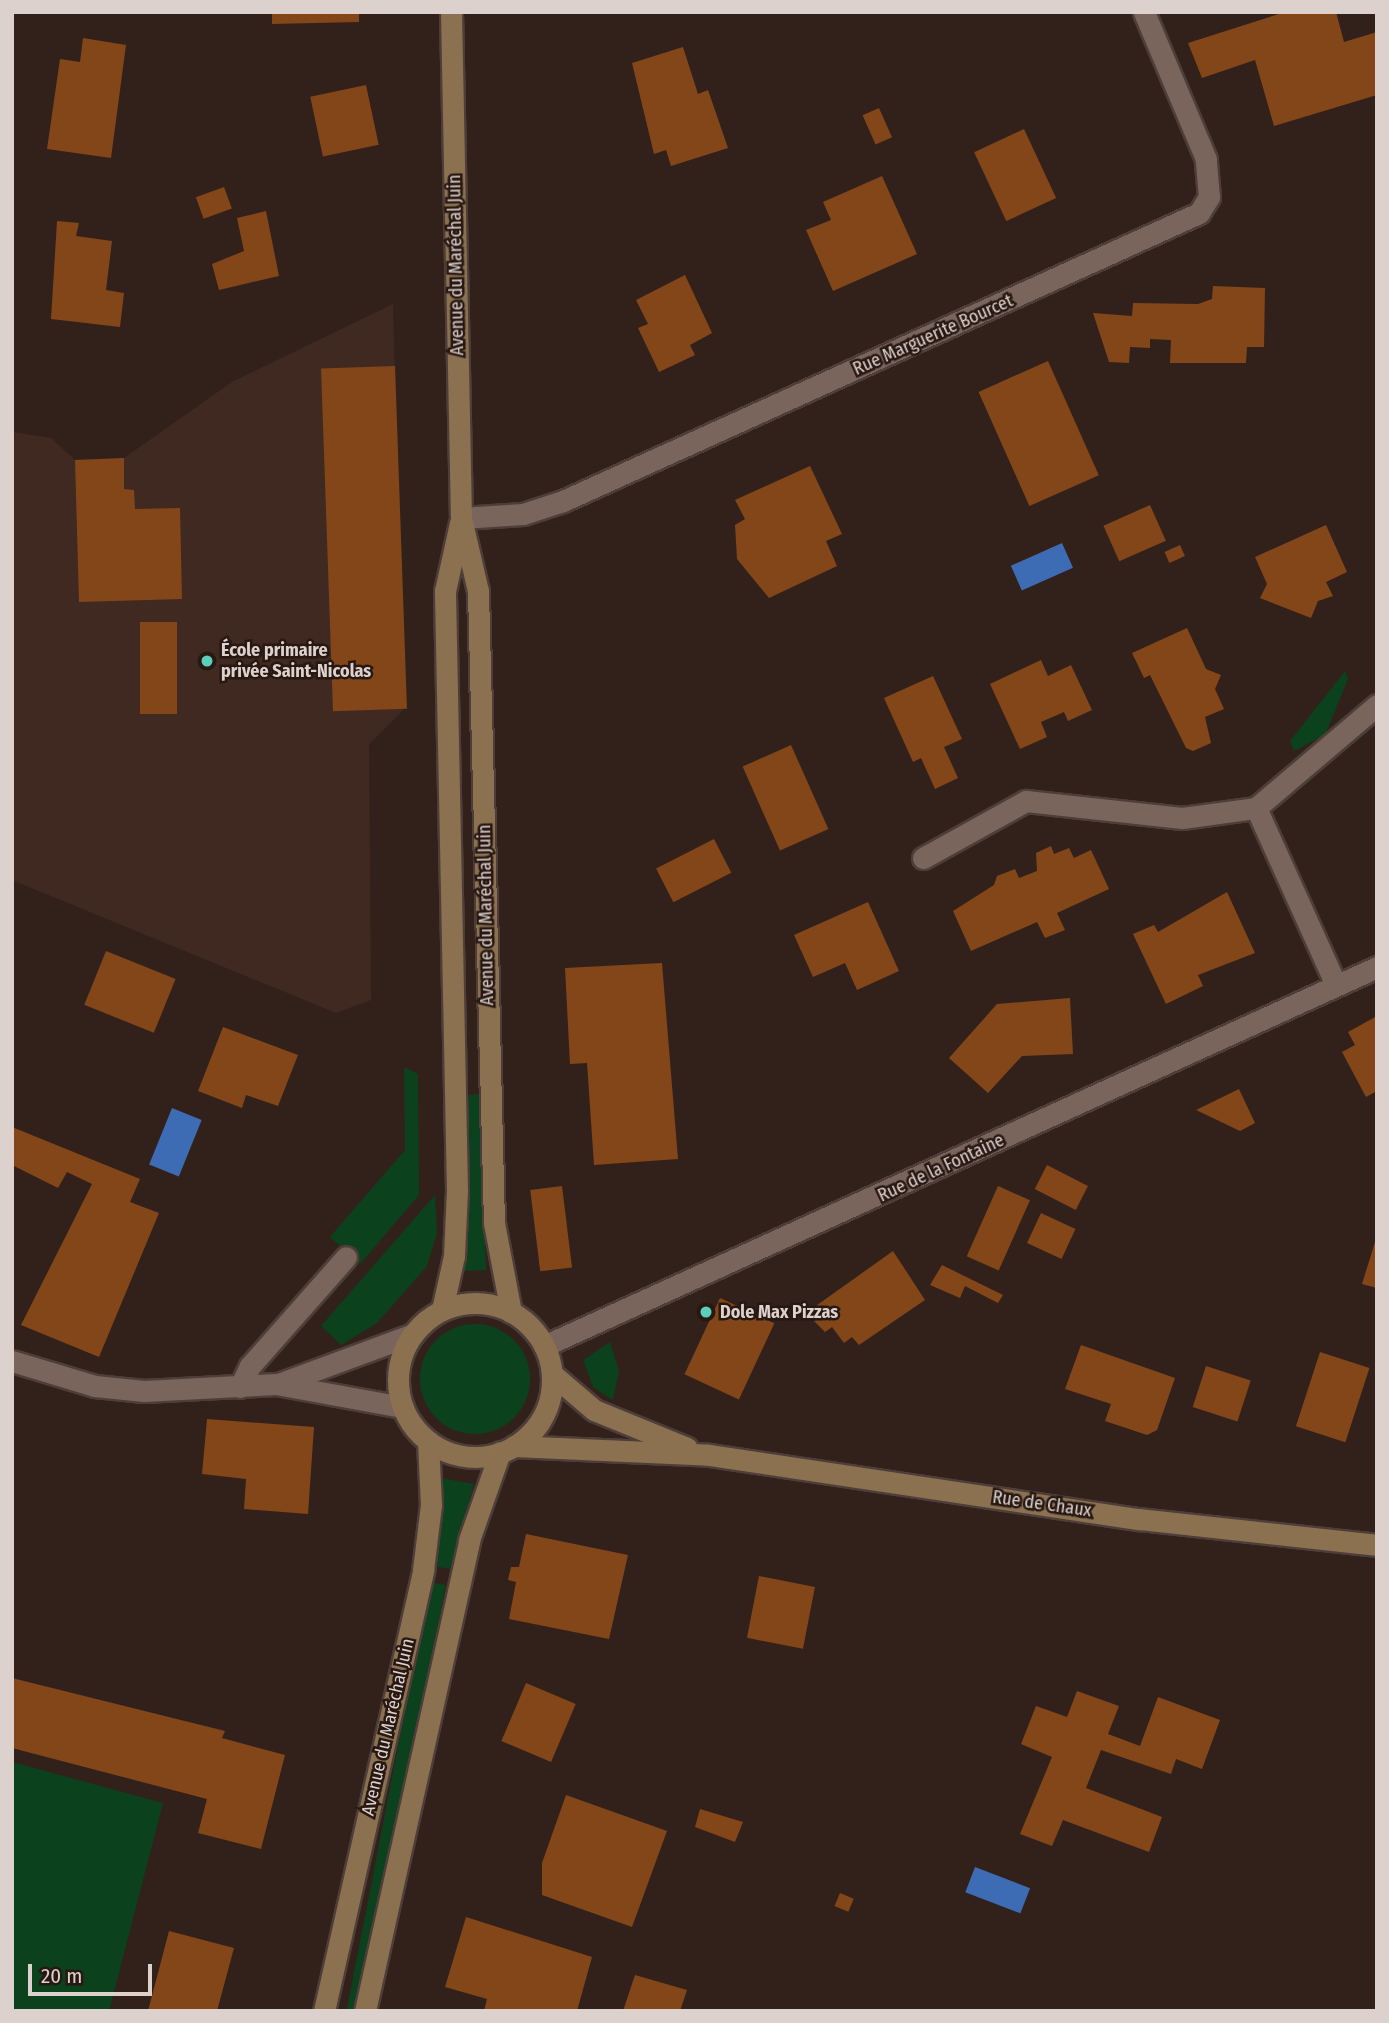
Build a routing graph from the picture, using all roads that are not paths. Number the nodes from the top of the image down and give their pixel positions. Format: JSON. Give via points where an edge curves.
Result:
{"nodes":[{"id":1,"x":451,"y":12,"type":"edge"},
{"id":2,"x":1144,"y":12,"type":"edge"},
{"id":3,"x":461,"y":518,"type":"junction"},
{"id":4,"x":1377,"y":705,"type":"edge"},
{"id":5,"x":1256,"y":808,"type":"junction"},
{"id":6,"x":923,"y":858,"type":"dead end"},
{"id":7,"x":1377,"y":967,"type":"edge"},
{"id":8,"x":1336,"y":985,"type":"junction"},
{"id":9,"x":346,"y":1257,"type":"dead end"},
{"id":10,"x":442,"y":1310,"type":"junction"},
{"id":11,"x":511,"y":1312,"type":"junction"},
{"id":12,"x":413,"y":1334,"type":"junction"},
{"id":13,"x":544,"y":1346,"type":"junction"},
{"id":14,"x":12,"y":1361,"type":"edge"},
{"id":15,"x":552,"y":1374,"type":"junction"},
{"id":16,"x":276,"y":1384,"type":"junction"},
{"id":17,"x":240,"y":1387,"type":"junction"},
{"id":18,"x":403,"y":1407,"type":"junction"},
{"id":19,"x":428,"y":1441,"type":"junction"},
{"id":20,"x":507,"y":1449,"type":"junction"},
{"id":21,"x":709,"y":1455,"type":"junction"},
{"id":22,"x":1377,"y":1545,"type":"edge"},
{"id":23,"x":324,"y":2011,"type":"edge"},
{"id":24,"x":365,"y":2011,"type":"edge"}],
"edges":[{"from":1,"to":3,"type":"main road","name":"Avenue du Maréchal Juin"},
{"from":2,"to":3,"type":"street","name":"Rue Marguerite Bourcet","via":[[1206,159],[1209,197],[1199,213],[563,501],[523,514]]},
{"from":3,"to":10,"type":"main road","name":"Avenue du Maréchal Juin","via":[[445,591],[457,1191],[454,1256]]},
{"from":3,"to":11,"type":"main road","name":"Avenue du Maréchal Juin","via":[[478,592],[494,1223]]},
{"from":4,"to":5,"type":"street"},
{"from":5,"to":6,"type":"street","via":[[1182,818],[1026,801]]},
{"from":5,"to":8,"type":"street"},
{"from":7,"to":8,"type":"street","name":"Rue de la Fontaine"},
{"from":8,"to":13,"type":"street","name":"Rue de la Fontaine"},
{"from":9,"to":17,"type":"street","via":[[250,1366]]},
{"from":10,"to":11,"type":"main road","via":[[481,1303]]},
{"from":10,"to":12,"type":"main road"},
{"from":11,"to":13,"type":"main road"},
{"from":12,"to":16,"type":"street"},
{"from":12,"to":18,"type":"main road","via":[[398,1370]]},
{"from":13,"to":15,"type":"main road"},
{"from":14,"to":17,"type":"street","via":[[94,1387]]},
{"from":15,"to":20,"type":"main road","via":[[545,1410]]},
{"from":15,"to":21,"type":"main road","name":"Rue de Chaux","via":[[603,1415]]},
{"from":16,"to":17,"type":"street"},
{"from":16,"to":18,"type":"street"},
{"from":18,"to":19,"type":"main road"},
{"from":19,"to":20,"type":"main road","via":[[458,1455]]},
{"from":19,"to":23,"type":"main road","name":"Avenue du Maréchal Juin","via":[[431,1505],[423,1570]]},
{"from":20,"to":21,"type":"main road","name":"Rue de Chaux"},
{"from":20,"to":24,"type":"main road","via":[[469,1540]]},
{"from":21,"to":22,"type":"main road","name":"Rue de Chaux","via":[[1177,1524]]}]}
